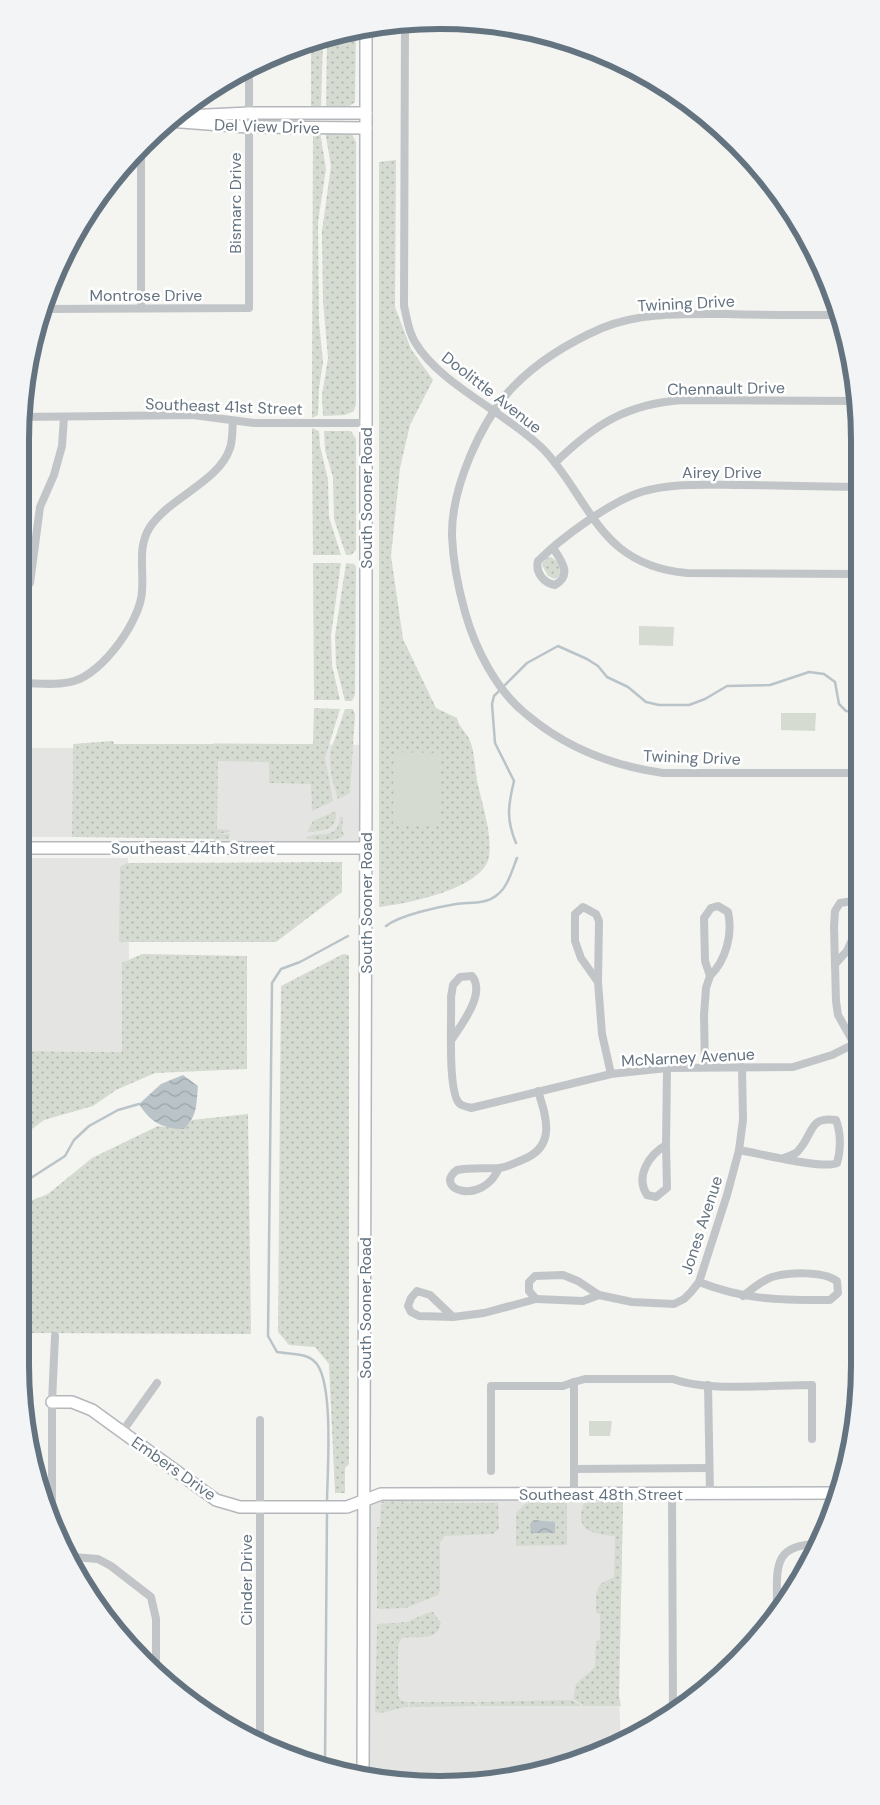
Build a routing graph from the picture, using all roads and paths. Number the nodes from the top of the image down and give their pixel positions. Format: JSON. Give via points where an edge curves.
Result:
{"nodes":[{"id":1,"x":406,"y":31,"type":"edge"},
{"id":2,"x":366,"y":36,"type":"edge"},
{"id":3,"x":248,"y":76,"type":"edge"},
{"id":4,"x":249,"y":113,"type":"junction"},
{"id":5,"x":366,"y":113,"type":"junction"},
{"id":6,"x":187,"y":116,"type":"edge"},
{"id":7,"x":180,"y":122,"type":"edge"},
{"id":8,"x":248,"y":127,"type":"junction"},
{"id":9,"x":366,"y":128,"type":"junction"},
{"id":10,"x":141,"y":158,"type":"edge"},
{"id":11,"x":51,"y":308,"type":"edge"},
{"id":12,"x":142,"y":308,"type":"junction"},
{"id":13,"x":248,"y":308,"type":"joint"},
{"id":14,"x":831,"y":315,"type":"edge"},
{"id":15,"x":849,"y":401,"type":"edge"},
{"id":16,"x":496,"y":411,"type":"junction"},
{"id":17,"x":30,"y":417,"type":"edge"},
{"id":18,"x":64,"y":417,"type":"junction"},
{"id":19,"x":233,"y":421,"type":"junction"},
{"id":20,"x":366,"y":423,"type":"junction"},
{"id":21,"x":555,"y":463,"type":"junction"},
{"id":22,"x":851,"y":487,"type":"edge"},
{"id":23,"x":594,"y":518,"type":"junction"},
{"id":24,"x":553,"y":548,"type":"junction"},
{"id":25,"x":851,"y":574,"type":"edge"},
{"id":26,"x":29,"y":584,"type":"edge"},
{"id":27,"x":29,"y":683,"type":"edge"},
{"id":28,"x":851,"y":773,"type":"edge"},
{"id":29,"x":29,"y":848,"type":"edge"},
{"id":30,"x":366,"y":848,"type":"junction"},
{"id":31,"x":851,"y":901,"type":"edge"},
{"id":32,"x":851,"y":942,"type":"edge"},
{"id":33,"x":835,"y":964,"type":"junction"},
{"id":34,"x":710,"y":976,"type":"junction"},
{"id":35,"x":598,"y":982,"type":"junction"},
{"id":36,"x":851,"y":1034,"type":"edge"},
{"id":37,"x":452,"y":1039,"type":"junction"},
{"id":38,"x":851,"y":1046,"type":"edge"},
{"id":39,"x":705,"y":1067,"type":"junction"},
{"id":40,"x":742,"y":1067,"type":"junction"},
{"id":41,"x":667,"y":1068,"type":"junction"},
{"id":42,"x":611,"y":1074,"type":"junction"},
{"id":43,"x":538,"y":1091,"type":"junction"},
{"id":44,"x":666,"y":1145,"type":"junction"},
{"id":45,"x":739,"y":1150,"type":"junction"},
{"id":46,"x":784,"y":1158,"type":"junction"},
{"id":47,"x":499,"y":1168,"type":"junction"},
{"id":48,"x":699,"y":1282,"type":"junction"},
{"id":49,"x":599,"y":1295,"type":"junction"},
{"id":50,"x":743,"y":1296,"type":"junction"},
{"id":51,"x":536,"y":1299,"type":"junction"},
{"id":52,"x":453,"y":1317,"type":"junction"},
{"id":53,"x":54,"y":1336,"type":"dead end"},
{"id":54,"x":574,"y":1382,"type":"junction"},
{"id":55,"x":157,"y":1383,"type":"dead end"},
{"id":56,"x":708,"y":1385,"type":"junction"},
{"id":57,"x":52,"y":1402,"type":"junction"},
{"id":58,"x":260,"y":1420,"type":"dead end"},
{"id":59,"x":122,"y":1432,"type":"junction"},
{"id":60,"x":812,"y":1439,"type":"dead end"},
{"id":61,"x":709,"y":1468,"type":"junction"},
{"id":62,"x":574,"y":1469,"type":"junction"},
{"id":63,"x":491,"y":1471,"type":"dead end"},
{"id":64,"x":672,"y":1493,"type":"junction"},
{"id":65,"x":710,"y":1493,"type":"junction"},
{"id":66,"x":830,"y":1493,"type":"edge"},
{"id":67,"x":574,"y":1494,"type":"junction"},
{"id":68,"x":52,"y":1500,"type":"edge"},
{"id":69,"x":364,"y":1501,"type":"junction"},
{"id":70,"x":260,"y":1507,"type":"junction"},
{"id":71,"x":810,"y":1544,"type":"edge"},
{"id":72,"x":77,"y":1557,"type":"edge"},
{"id":73,"x":777,"y":1600,"type":"edge"},
{"id":74,"x":156,"y":1662,"type":"edge"},
{"id":75,"x":673,"y":1703,"type":"edge"},
{"id":76,"x":260,"y":1735,"type":"edge"},
{"id":77,"x":363,"y":1769,"type":"edge"}],
"edges":[{"from":1,"to":16,"type":"street","name":"Doolittle Avenue","via":[[403,274],[408,324],[414,342],[428,360]]},
{"from":2,"to":5,"type":"main road","name":"South Sooner Road"},
{"from":3,"to":4,"type":"street","name":"Bismarc Drive"},
{"from":4,"to":5,"type":"main road","name":"Del View Drive"},
{"from":4,"to":6,"type":"main road","name":"Del View Drive"},
{"from":4,"to":8,"type":"street","name":"Bismarc Drive"},
{"from":5,"to":9,"type":"main road","name":"South Sooner Road"},
{"from":7,"to":8,"type":"main road","name":"Del View Drive"},
{"from":8,"to":9,"type":"main road","name":"Del View Drive"},
{"from":8,"to":13,"type":"street","name":"Bismarc Drive"},
{"from":9,"to":20,"type":"main road","name":"South Sooner Road"},
{"from":10,"to":12,"type":"street"},
{"from":11,"to":12,"type":"street","name":"Montrose Drive"},
{"from":12,"to":13,"type":"street","name":"Montrose Drive"},
{"from":14,"to":16,"type":"street","name":"Twining Drive","via":[[679,314],[620,322],[556,352],[513,387]]},
{"from":15,"to":21,"type":"street","name":"Chennault Drive","via":[[682,400],[658,403],[618,415],[599,425]]},
{"from":16,"to":21,"type":"street","name":"Doolittle Avenue"},
{"from":16,"to":28,"type":"street","name":"Twining Drive","via":[[473,449],[464,474],[452,534],[458,589],[470,632],[500,684],[525,714],[561,739],[603,759],[636,769],[678,774]]},
{"from":17,"to":18,"type":"street","name":"Southeast 41st Street"},
{"from":18,"to":19,"type":"street","name":"Southeast 41st Street","via":[[192,415]]},
{"from":18,"to":26,"type":"street","via":[[62,446],[40,507]]},
{"from":19,"to":20,"type":"street","name":"Southeast 41st Street","via":[[254,424]]},
{"from":19,"to":27,"type":"street","via":[[230,447],[224,461],[162,512],[149,529],[143,543],[140,608],[134,622],[89,674],[74,681]]},
{"from":20,"to":30,"type":"main road","name":"South Sooner Road"},
{"from":21,"to":23,"type":"street","name":"Doolittle Avenue"},
{"from":22,"to":23,"type":"street","name":"Airey Drive","via":[[664,487],[626,498]]},
{"from":23,"to":24,"type":"street","name":"Airey Drive"},
{"from":23,"to":25,"type":"street","name":"Doolittle Avenue","via":[[619,548],[662,569],[687,573]]},
{"from":24,"to":24,"type":"street","via":[[538,561],[537,566],[546,582],[555,585],[562,581],[565,572]]},
{"from":29,"to":30,"type":"main road","name":"Southeast 44th Street"},
{"from":30,"to":69,"type":"main road","name":"South Sooner Road"},
{"from":31,"to":33,"type":"street","via":[[840,903],[836,910]]},
{"from":32,"to":33,"type":"street"},
{"from":33,"to":36,"type":"street","via":[[838,1015]]},
{"from":34,"to":34,"type":"street","via":[[705,962],[704,918],[711,908],[718,906],[728,912],[728,943],[723,958]]},
{"from":34,"to":39,"type":"street","via":[[704,1015]]},
{"from":35,"to":35,"type":"street","via":[[581,958],[575,942],[573,920],[583,907],[596,914],[599,921]]},
{"from":35,"to":42,"type":"street","via":[[602,1034]]},
{"from":37,"to":37,"type":"street","via":[[453,985],[460,977],[472,976],[476,980],[477,992]]},
{"from":37,"to":43,"type":"street","name":"McNarney Avenue","via":[[451,1080],[460,1104],[471,1108]]},
{"from":38,"to":40,"type":"street","name":"McNarney Avenue","via":[[793,1067]]},
{"from":39,"to":40,"type":"street","name":"McNarney Avenue"},
{"from":39,"to":41,"type":"street","name":"McNarney Avenue"},
{"from":40,"to":45,"type":"street","name":"Jones Avenue","via":[[743,1120]]},
{"from":41,"to":42,"type":"street","name":"McNarney Avenue"},
{"from":41,"to":44,"type":"street"},
{"from":42,"to":43,"type":"street","name":"McNarney Avenue"},
{"from":43,"to":47,"type":"street","via":[[547,1120],[547,1134],[539,1151]]},
{"from":44,"to":44,"type":"street","via":[[654,1152],[647,1164],[643,1180],[648,1196],[656,1197],[667,1188]]},
{"from":45,"to":46,"type":"street"},
{"from":45,"to":48,"type":"street","name":"Jones Avenue"},
{"from":46,"to":46,"type":"street","via":[[831,1166],[837,1164],[839,1129],[836,1120],[817,1120],[797,1153]]},
{"from":47,"to":47,"type":"street","via":[[457,1170],[452,1182],[460,1192],[473,1191],[494,1178]]},
{"from":48,"to":49,"type":"street","name":"Jones Avenue","via":[[684,1299],[674,1304],[632,1302]]},
{"from":48,"to":50,"type":"street"},
{"from":49,"to":51,"type":"street","via":[[583,1301]]},
{"from":49,"to":51,"type":"street","name":"Jones Avenue","via":[[571,1278],[548,1275],[535,1276],[528,1282],[529,1291]]},
{"from":50,"to":50,"type":"street","via":[[830,1300],[838,1293],[837,1281],[828,1275],[818,1274],[772,1277]]},
{"from":51,"to":52,"type":"street","via":[[484,1313]]},
{"from":52,"to":52,"type":"street","via":[[430,1294],[417,1291],[408,1306],[419,1316]]},
{"from":53,"to":57,"type":"street"},
{"from":54,"to":56,"type":"street","via":[[585,1379],[673,1379],[687,1384]]},
{"from":54,"to":62,"type":"street"},
{"from":54,"to":63,"type":"street","via":[[563,1386],[491,1386]]},
{"from":55,"to":59,"type":"street"},
{"from":56,"to":60,"type":"street","via":[[812,1385]]},
{"from":56,"to":61,"type":"street"},
{"from":57,"to":59,"type":"main road","name":"Embers Drive","via":[[83,1405]]},
{"from":57,"to":68,"type":"street"},
{"from":58,"to":70,"type":"street","name":"Cinder Drive"},
{"from":59,"to":70,"type":"main road","name":"Embers Drive","via":[[216,1500],[240,1507]]},
{"from":61,"to":62,"type":"street"},
{"from":61,"to":65,"type":"street"},
{"from":62,"to":67,"type":"street"},
{"from":64,"to":65,"type":"main road","name":"Southeast 48th Street"},
{"from":64,"to":67,"type":"main road","name":"Southeast 48th Street"},
{"from":64,"to":75,"type":"street"},
{"from":65,"to":66,"type":"main road","name":"Southeast 48th Street"},
{"from":67,"to":69,"type":"main road","name":"Southeast 48th Street","via":[[380,1494]]},
{"from":69,"to":70,"type":"main road","name":"Embers Drive","via":[[347,1507]]},
{"from":69,"to":77,"type":"main road","name":"South Sooner Road"},
{"from":70,"to":76,"type":"street","name":"Cinder Drive"},
{"from":71,"to":73,"type":"street","via":[[790,1548],[778,1563]]},
{"from":72,"to":74,"type":"street","via":[[98,1559],[111,1566],[151,1598],[156,1619]]}]}
